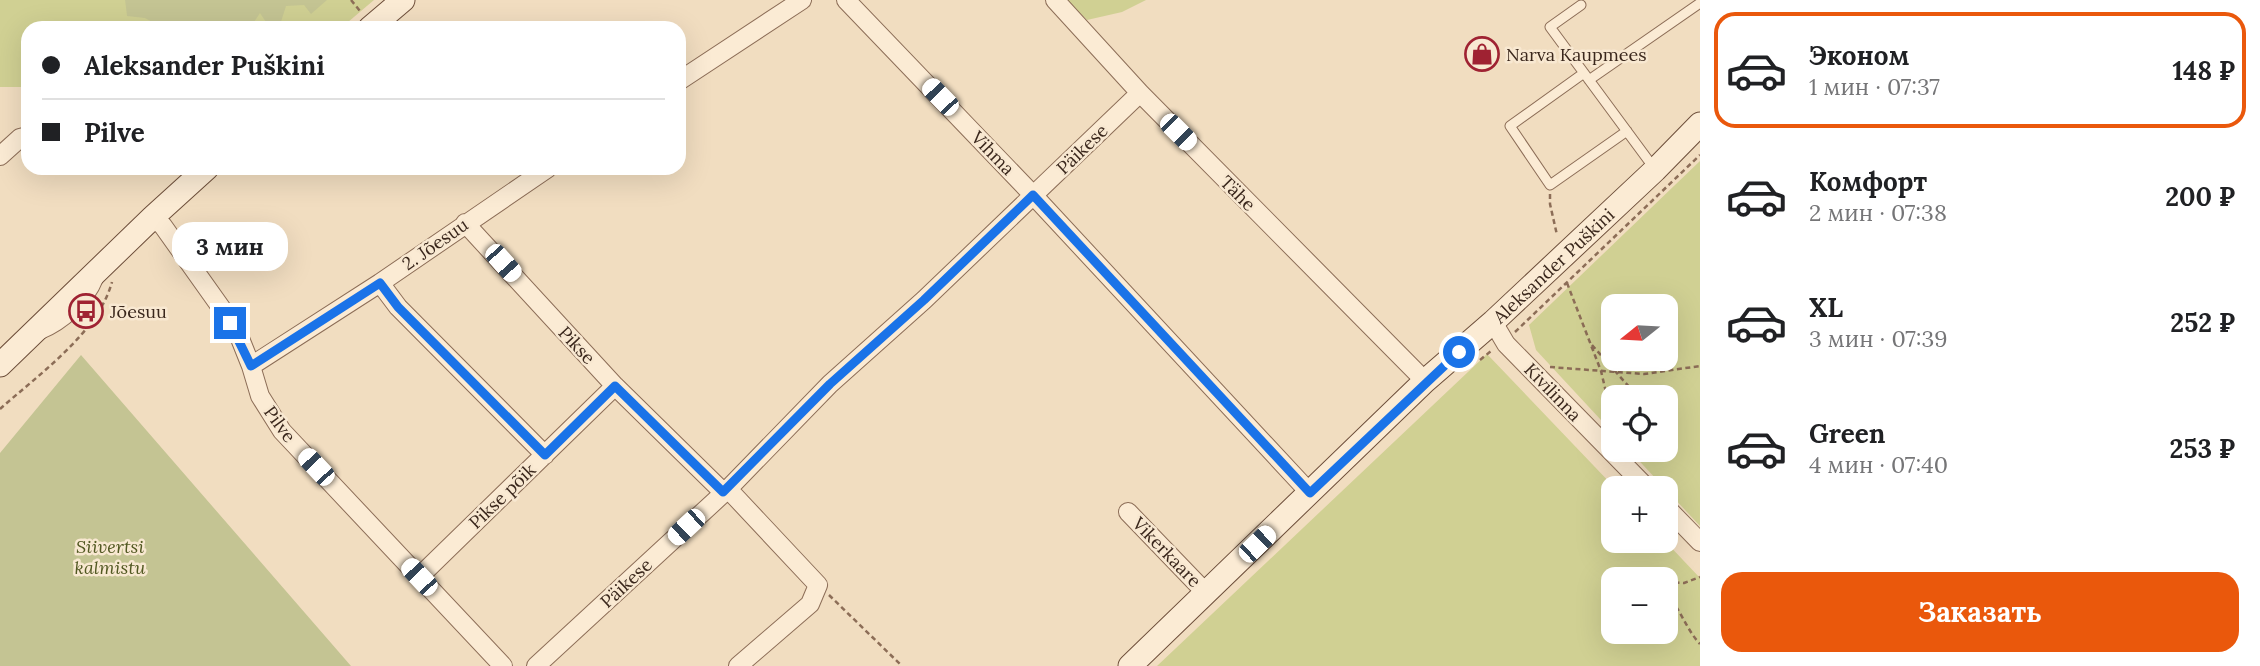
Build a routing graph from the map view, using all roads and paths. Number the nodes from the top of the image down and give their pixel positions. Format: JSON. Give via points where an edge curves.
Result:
{"nodes":[{"id":1,"x":403,"y":0,"type":"edge"},
{"id":2,"x":802,"y":0,"type":"edge"},
{"id":3,"x":846,"y":0,"type":"edge"},
{"id":4,"x":1055,"y":0,"type":"edge"},
{"id":5,"x":1700,"y":3,"type":"edge"},
{"id":6,"x":1581,"y":5,"type":"dead end"},
{"id":7,"x":378,"y":21,"type":"edge"},
{"id":8,"x":686,"y":76,"type":"edge"},
{"id":9,"x":1586,"y":77,"type":"junction"},
{"id":10,"x":1140,"y":93,"type":"junction"},
{"id":11,"x":1700,"y":124,"type":"edge"},
{"id":12,"x":1627,"y":131,"type":"junction"},
{"id":13,"x":21,"y":138,"type":"edge"},
{"id":14,"x":1700,"y":155,"type":"edge"},
{"id":15,"x":0,"y":156,"type":"edge"},
{"id":16,"x":1655,"y":170,"type":"junction"},
{"id":17,"x":199,"y":175,"type":"edge"},
{"id":18,"x":537,"y":175,"type":"edge"},
{"id":19,"x":1550,"y":185,"type":"junction"},
{"id":20,"x":1033,"y":195,"type":"junction"},
{"id":21,"x":153,"y":216,"type":"junction"},
{"id":22,"x":465,"y":223,"type":"junction"},
{"id":23,"x":1562,"y":257,"type":"junction"},
{"id":24,"x":380,"y":283,"type":"junction"},
{"id":25,"x":1567,"y":283,"type":"junction"},
{"id":26,"x":1493,"y":322,"type":"junction"},
{"id":27,"x":85,"y":330,"type":"dead end"},
{"id":28,"x":1589,"y":342,"type":"junction"},
{"id":29,"x":1506,"y":344,"type":"junction"},
{"id":30,"x":1476,"y":362,"type":"dead end"},
{"id":31,"x":0,"y":365,"type":"edge"},
{"id":32,"x":251,"y":366,"type":"junction"},
{"id":33,"x":1700,"y":366,"type":"edge"},
{"id":34,"x":1545,"y":367,"type":"dead end"},
{"id":35,"x":1601,"y":371,"type":"junction"},
{"id":36,"x":1615,"y":372,"type":"junction"},
{"id":37,"x":1425,"y":382,"type":"junction"},
{"id":38,"x":1604,"y":385,"type":"edge"},
{"id":39,"x":1627,"y":385,"type":"edge"},
{"id":40,"x":615,"y":386,"type":"junction"},
{"id":41,"x":0,"y":409,"type":"edge"},
{"id":42,"x":545,"y":455,"type":"junction"},
{"id":43,"x":1635,"y":476,"type":"edge"},
{"id":44,"x":726,"y":490,"type":"junction"},
{"id":45,"x":1310,"y":493,"type":"junction"},
{"id":46,"x":1128,"y":512,"type":"dead end"},
{"id":47,"x":1678,"y":519,"type":"edge"},
{"id":48,"x":1700,"y":542,"type":"edge"},
{"id":49,"x":419,"y":577,"type":"junction"},
{"id":50,"x":1700,"y":577,"type":"edge"},
{"id":51,"x":1678,"y":583,"type":"edge"},
{"id":52,"x":817,"y":592,"type":"junction"},
{"id":53,"x":1206,"y":593,"type":"junction"},
{"id":54,"x":1678,"y":609,"type":"edge"},
{"id":55,"x":1700,"y":644,"type":"edge"},
{"id":56,"x":503,"y":666,"type":"edge"},
{"id":57,"x":536,"y":666,"type":"edge"},
{"id":58,"x":738,"y":666,"type":"edge"},
{"id":59,"x":902,"y":666,"type":"edge"},
{"id":60,"x":1130,"y":666,"type":"edge"}],
"edges":[{"from":1,"to":7,"type":"main road"},
{"from":2,"to":8,"type":"street"},
{"from":3,"to":20,"type":"street","name":"Vihma"},
{"from":4,"to":10,"type":"street","name":"Tähe"},
{"from":5,"to":9,"type":"lane"},
{"from":6,"to":9,"type":"lane","via":[[1550,27]]},
{"from":9,"to":12,"type":"lane"},
{"from":9,"to":19,"type":"lane","via":[[1510,126]]},
{"from":10,"to":20,"type":"street","name":"Päikese"},
{"from":10,"to":37,"type":"street","name":"Tähe"},
{"from":11,"to":16,"type":"main road","name":"Aleksander Puškini"},
{"from":12,"to":16,"type":"lane"},
{"from":12,"to":19,"type":"lane"},
{"from":13,"to":15,"type":"street"},
{"from":14,"to":25,"type":"path"},
{"from":16,"to":23,"type":"main road","name":"Aleksander Puškini"},
{"from":17,"to":21,"type":"main road"},
{"from":18,"to":22,"type":"street","name":"2. Jõesuu"},
{"from":19,"to":23,"type":"path"},
{"from":20,"to":44,"type":"street","name":"Päikese","via":[[830,384]]},
{"from":20,"to":45,"type":"street","name":"Vihma"},
{"from":21,"to":31,"type":"main road"},
{"from":21,"to":32,"type":"street","name":"Pilve","via":[[222,309]]},
{"from":22,"to":24,"type":"street","name":"2. Jõesuu"},
{"from":22,"to":40,"type":"street","name":"Pikse"},
{"from":23,"to":25,"type":"path"},
{"from":23,"to":26,"type":"main road","name":"Aleksander Puškini"},
{"from":24,"to":32,"type":"street","name":"2. Jõesuu"},
{"from":24,"to":42,"type":"street","via":[[398,307]]},
{"from":25,"to":28,"type":"path"},
{"from":25,"to":29,"type":"path"},
{"from":26,"to":29,"type":"street","name":"Kivilinna"},
{"from":26,"to":37,"type":"main road","name":"Aleksander Puškini"},
{"from":27,"to":41,"type":"path"},
{"from":28,"to":35,"type":"path"},
{"from":28,"to":36,"type":"path"},
{"from":29,"to":30,"type":"path"},
{"from":29,"to":43,"type":"street","name":"Kivilinna"},
{"from":32,"to":49,"type":"street","name":"Pilve","via":[[260,396],[282,431]]},
{"from":33,"to":36,"type":"path","via":[[1644,374]]},
{"from":34,"to":35,"type":"path"},
{"from":35,"to":36,"type":"path"},
{"from":35,"to":38,"type":"path"},
{"from":36,"to":39,"type":"path"},
{"from":37,"to":45,"type":"main road","name":"Aleksander Puškini"},
{"from":40,"to":42,"type":"street","name":"Pikse põik"},
{"from":40,"to":44,"type":"street","name":"Pikse"},
{"from":42,"to":49,"type":"street","name":"Pikse põik"},
{"from":44,"to":52,"type":"street","name":"Pikse","via":[[815,581]]},
{"from":44,"to":57,"type":"street","name":"Päikese"},
{"from":45,"to":53,"type":"main road","name":"Aleksander Puškini"},
{"from":46,"to":53,"type":"street","name":"Vikerkaare"},
{"from":47,"to":48,"type":"street"},
{"from":49,"to":56,"type":"street","name":"Pilve"},
{"from":50,"to":51,"type":"path"},
{"from":52,"to":58,"type":"street","via":[[810,604]]},
{"from":52,"to":59,"type":"path","via":[[824,590]]},
{"from":53,"to":60,"type":"main road","name":"Aleksander Puškini"},
{"from":54,"to":55,"type":"path"}]}
